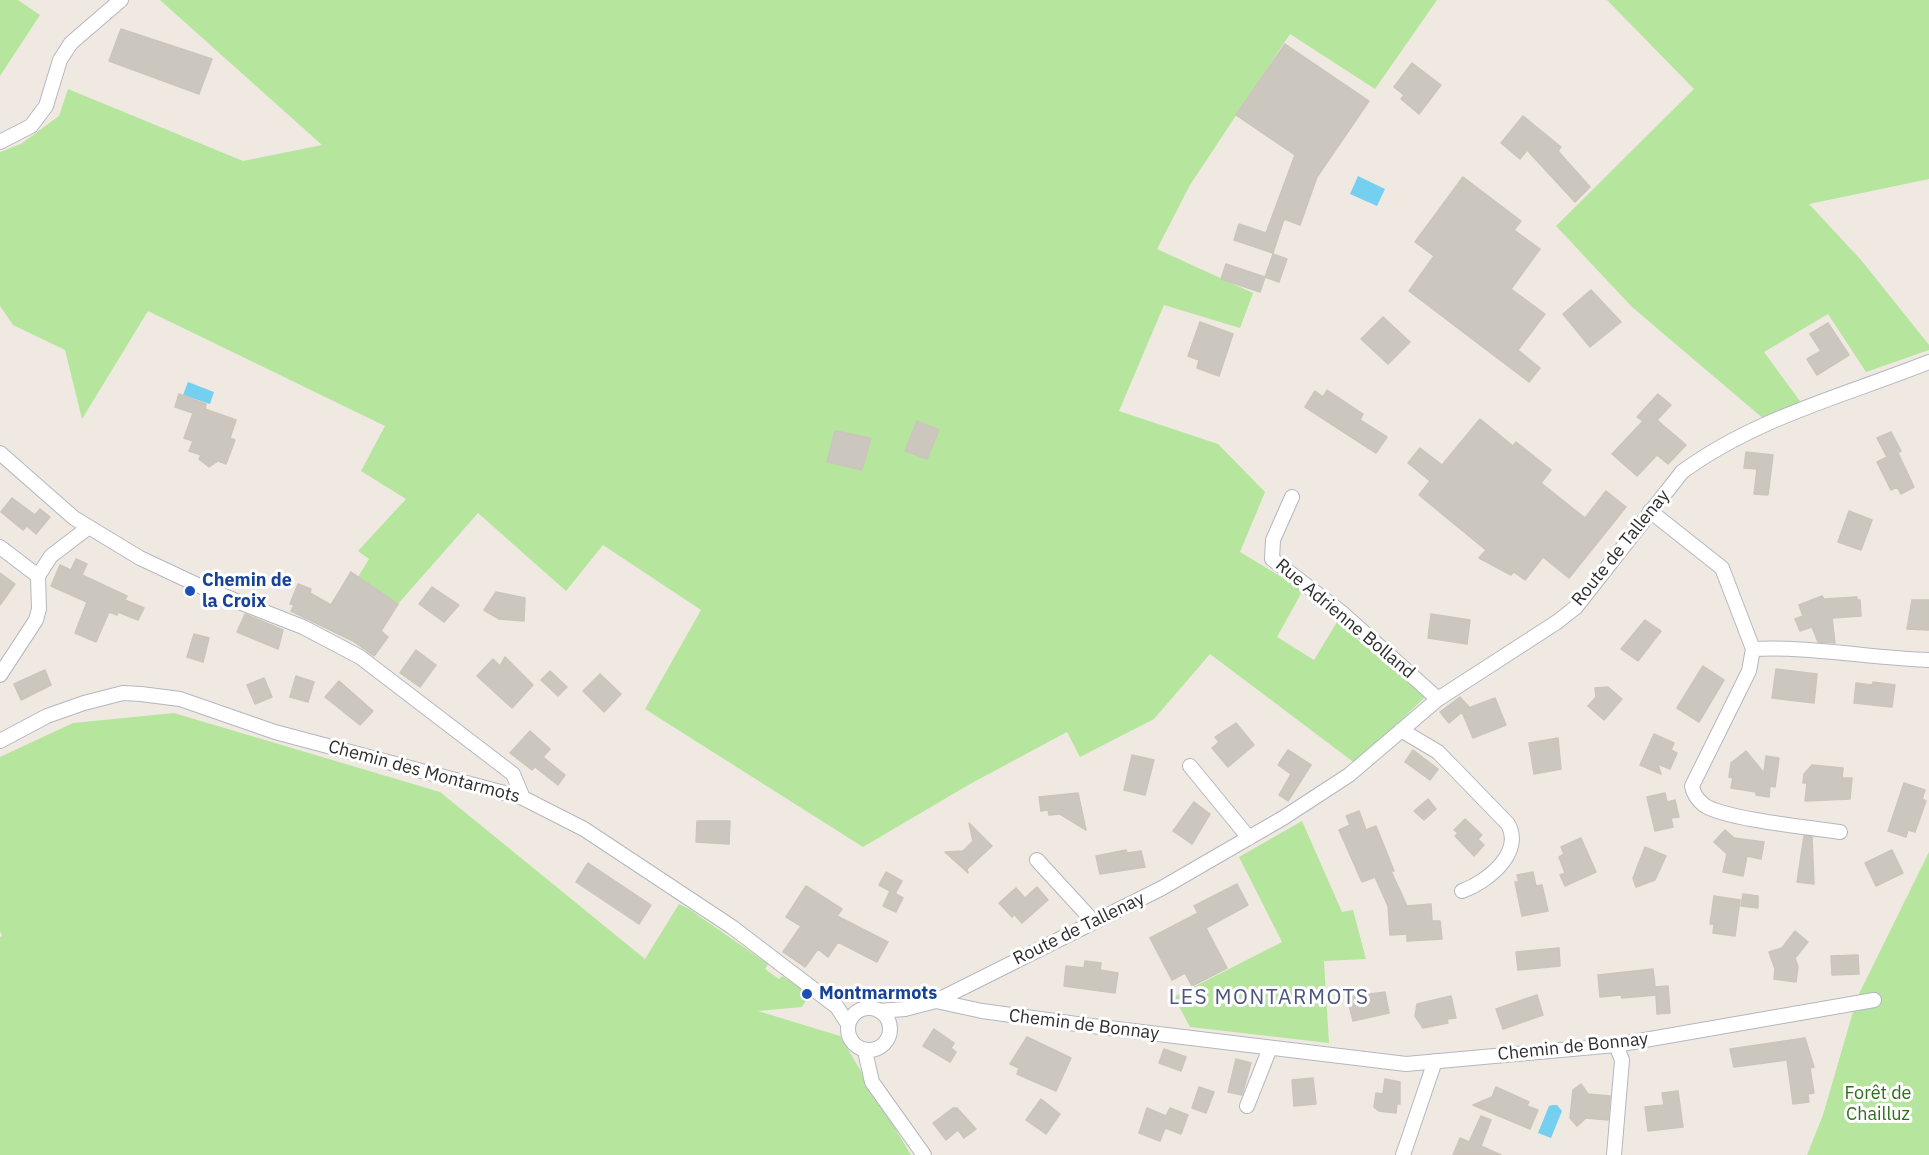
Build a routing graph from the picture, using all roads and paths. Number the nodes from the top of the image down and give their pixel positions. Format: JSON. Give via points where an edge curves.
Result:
{"nodes":[{"id":1,"x":121,"y":0,"type":"edge"},
{"id":2,"x":0,"y":142,"type":"edge"},
{"id":3,"x":1929,"y":362,"type":"edge"},
{"id":4,"x":0,"y":453,"type":"edge"},
{"id":5,"x":1292,"y":498,"type":"dead end"},
{"id":6,"x":1650,"y":511,"type":"junction"},
{"id":7,"x":88,"y":527,"type":"junction"},
{"id":8,"x":0,"y":547,"type":"edge"},
{"id":9,"x":38,"y":576,"type":"junction"},
{"id":10,"x":1753,"y":649,"type":"junction"},
{"id":11,"x":1929,"y":660,"type":"edge"},
{"id":12,"x":0,"y":675,"type":"edge"},
{"id":13,"x":1438,"y":699,"type":"junction"},
{"id":14,"x":1401,"y":730,"type":"junction"},
{"id":15,"x":0,"y":741,"type":"edge"},
{"id":16,"x":1190,"y":766,"type":"dead end"},
{"id":17,"x":523,"y":798,"type":"junction"},
{"id":18,"x":1840,"y":832,"type":"dead end"},
{"id":19,"x":1249,"y":838,"type":"junction"},
{"id":20,"x":1037,"y":860,"type":"dead end"},
{"id":21,"x":1461,"y":891,"type":"dead end"},
{"id":22,"x":1093,"y":921,"type":"junction"},
{"id":23,"x":936,"y":1000,"type":"junction"},
{"id":24,"x":1874,"y":1000,"type":"dead end"},
{"id":25,"x":905,"y":1009,"type":"junction"},
{"id":26,"x":879,"y":1011,"type":"junction"},
{"id":27,"x":851,"y":1018,"type":"junction"},
{"id":28,"x":890,"y":1024,"type":"junction"},
{"id":29,"x":1616,"y":1045,"type":"junction"},
{"id":30,"x":1270,"y":1048,"type":"junction"},
{"id":31,"x":865,"y":1051,"type":"junction"},
{"id":32,"x":1435,"y":1061,"type":"junction"},
{"id":33,"x":1247,"y":1107,"type":"dead end"},
{"id":34,"x":924,"y":1155,"type":"edge"},
{"id":35,"x":1403,"y":1155,"type":"edge"},
{"id":36,"x":1614,"y":1155,"type":"edge"}],
"edges":[{"from":1,"to":2,"type":"street","via":[[71,44],[60,60],[46,106],[31,126]]},
{"from":3,"to":6,"type":"street","name":"Route de Tallenay","via":[[1747,433],[1682,472]]},
{"from":4,"to":7,"type":"street"},
{"from":5,"to":13,"type":"street","name":"Rue Adrienne Bolland","via":[[1273,540],[1272,559],[1341,612]]},
{"from":6,"to":10,"type":"street","via":[[1722,568]]},
{"from":6,"to":13,"type":"street","name":"Route de Tallenay","via":[[1576,607]]},
{"from":7,"to":9,"type":"street","via":[[51,556]]},
{"from":7,"to":17,"type":"street","via":[[140,558],[303,627],[360,657],[513,774]]},
{"from":8,"to":9,"type":"street"},
{"from":9,"to":12,"type":"street","via":[[36,620]]},
{"from":10,"to":11,"type":"street","via":[[1777,647]]},
{"from":10,"to":18,"type":"street","via":[[1749,671],[1692,786],[1694,794],[1705,806],[1720,811]]},
{"from":13,"to":14,"type":"street","name":"Route de Tallenay"},
{"from":14,"to":19,"type":"street","name":"Route de Tallenay","via":[[1349,775]]},
{"from":14,"to":21,"type":"street","via":[[1438,752],[1513,833],[1510,853],[1484,880]]},
{"from":15,"to":17,"type":"street","name":"Chemin des Montarmots","via":[[47,716],[84,703],[123,693],[141,694],[180,699],[275,732]]},
{"from":16,"to":19,"type":"street"},
{"from":17,"to":27,"type":"street","name":"Chemin des Montarmots","via":[[584,829],[732,927]]},
{"from":19,"to":22,"type":"street","name":"Route de Tallenay"},
{"from":20,"to":22,"type":"street"},
{"from":22,"to":23,"type":"street","name":"Route de Tallenay"},
{"from":23,"to":25,"type":"street","name":"Route de Tallenay"},
{"from":23,"to":30,"type":"street","name":"Chemin de Bonnay","via":[[1005,1014]]},
{"from":24,"to":29,"type":"street","name":"Chemin de Bonnay"},
{"from":25,"to":26,"type":"street","name":"Route de Tallenay"},
{"from":25,"to":28,"type":"street","name":"Route de Tallenay"},
{"from":26,"to":27,"type":"street","via":[[867,1008]]},
{"from":26,"to":28,"type":"street"},
{"from":27,"to":31,"type":"street","via":[[849,1038]]},
{"from":28,"to":31,"type":"street","via":[[886,1042]]},
{"from":29,"to":32,"type":"street","name":"Chemin de Bonnay"},
{"from":29,"to":36,"type":"street","via":[[1622,1060]]},
{"from":30,"to":32,"type":"street","name":"Chemin de Bonnay","via":[[1406,1065]]},
{"from":30,"to":33,"type":"street"},
{"from":31,"to":34,"type":"street","via":[[872,1082]]},
{"from":32,"to":35,"type":"street"}]}
